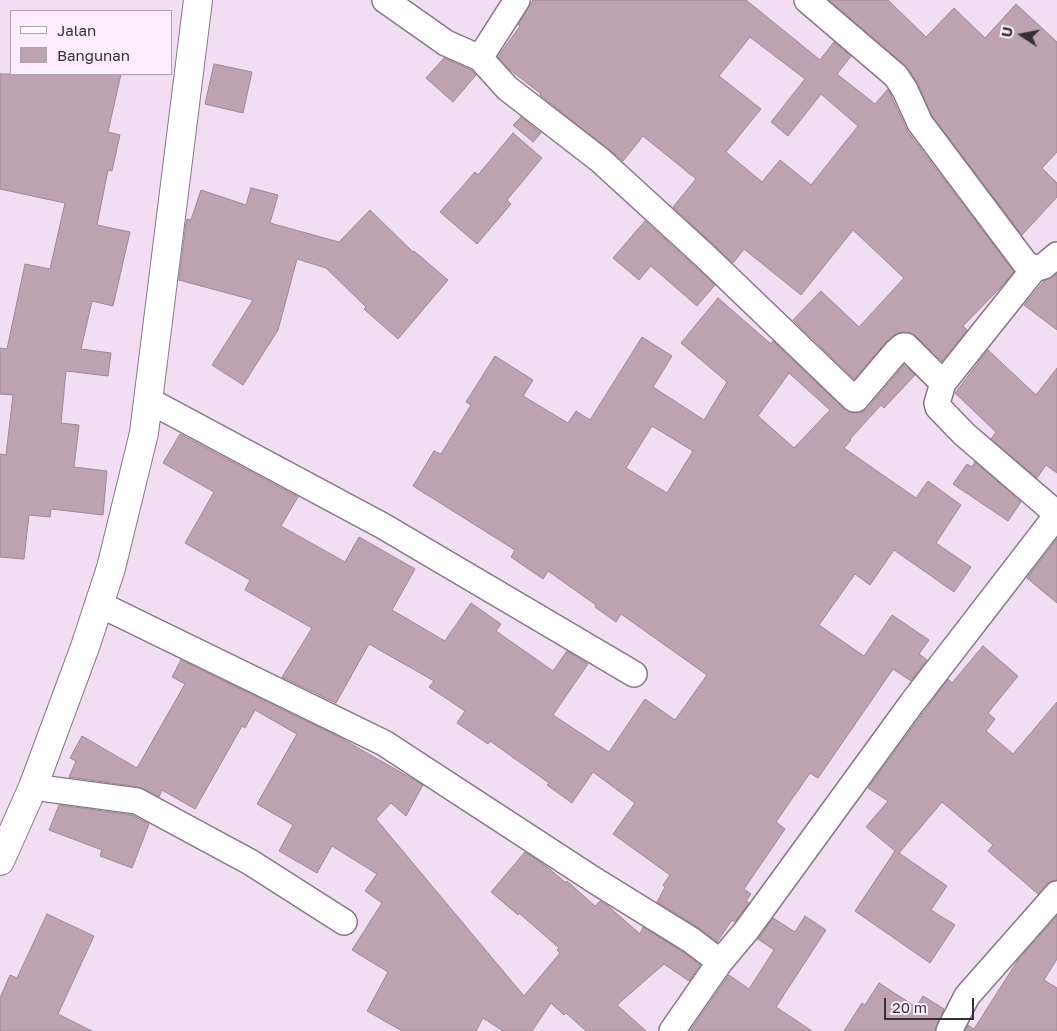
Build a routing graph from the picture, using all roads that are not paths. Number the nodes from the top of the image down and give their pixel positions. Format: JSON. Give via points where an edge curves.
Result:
{"nodes":[{"id":1,"x":198,"y":0,"type":"edge"},
{"id":2,"x":385,"y":0,"type":"edge"},
{"id":3,"x":517,"y":0,"type":"edge"},
{"id":4,"x":807,"y":0,"type":"edge"},
{"id":5,"x":480,"y":58,"type":"junction"},
{"id":6,"x":1057,"y":255,"type":"edge"},
{"id":7,"x":1034,"y":269,"type":"junction"},
{"id":8,"x":944,"y":383,"type":"junction"},
{"id":9,"x":148,"y":400,"type":"junction"},
{"id":10,"x":1057,"y":514,"type":"edge"},
{"id":11,"x":99,"y":604,"type":"junction"},
{"id":12,"x":634,"y":674,"type":"dead end"},
{"id":13,"x":34,"y":787,"type":"junction"},
{"id":14,"x":0,"y":861,"type":"edge"},
{"id":15,"x":1057,"y":894,"type":"edge"},
{"id":16,"x":344,"y":922,"type":"dead end"},
{"id":17,"x":720,"y":962,"type":"junction"},
{"id":18,"x":672,"y":1031,"type":"edge"},
{"id":19,"x":949,"y":1031,"type":"edge"}],
"edges":[{"from":1,"to":9,"type":"main road"},
{"from":2,"to":5,"type":"street","via":[[446,43]]},
{"from":3,"to":5,"type":"street"},
{"from":4,"to":7,"type":"street","via":[[896,76],[920,123],[1025,263]]},
{"from":5,"to":8,"type":"street","via":[[507,88],[600,160],[854,399],[903,346]]},
{"from":6,"to":7,"type":"street","via":[[1044,266]]},
{"from":7,"to":8,"type":"street"},
{"from":8,"to":10,"type":"street","via":[[938,407],[964,434]]},
{"from":9,"to":11,"type":"main road","via":[[144,433]]},
{"from":9,"to":12,"type":"street","via":[[383,526]]},
{"from":10,"to":17,"type":"street"},
{"from":11,"to":13,"type":"main road"},
{"from":11,"to":17,"type":"street","via":[[384,743],[691,940]]},
{"from":13,"to":14,"type":"main road"},
{"from":13,"to":16,"type":"street","via":[[137,801],[250,862]]},
{"from":15,"to":19,"type":"street","via":[[967,996]]},
{"from":17,"to":18,"type":"street"}]}
